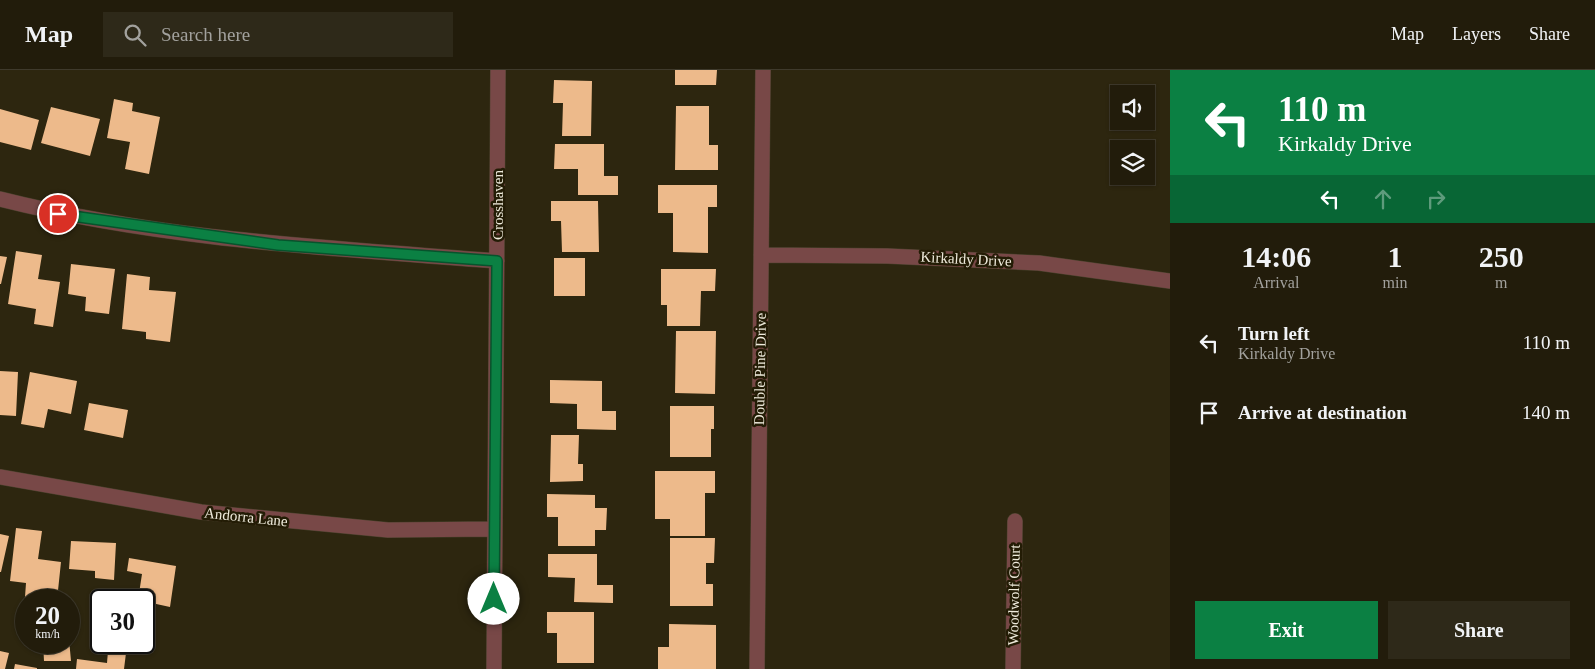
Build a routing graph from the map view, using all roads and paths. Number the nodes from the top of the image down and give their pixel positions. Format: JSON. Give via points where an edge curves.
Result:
{"nodes":[{"id":1,"x":498,"y":70,"type":"edge"},
{"id":2,"x":763,"y":70,"type":"edge"},
{"id":3,"x":0,"y":199,"type":"edge"},
{"id":4,"x":761,"y":255,"type":"junction"},
{"id":5,"x":497,"y":261,"type":"junction"},
{"id":6,"x":1170,"y":280,"type":"edge"},
{"id":7,"x":0,"y":477,"type":"edge"},
{"id":8,"x":1015,"y":521,"type":"dead end"},
{"id":9,"x":494,"y":529,"type":"junction"},
{"id":10,"x":494,"y":669,"type":"edge"},
{"id":11,"x":758,"y":669,"type":"edge"},
{"id":12,"x":1013,"y":669,"type":"edge"}],
"edges":[{"from":1,"to":5,"type":"street","name":"Crosshaven"},
{"from":2,"to":4,"type":"street","name":"Double Pine Drive"},
{"from":3,"to":5,"type":"street","via":[[58,214],[278,245]]},
{"from":4,"to":6,"type":"street","name":"Kirkaldy Drive","via":[[887,256],[1039,263]]},
{"from":4,"to":11,"type":"street","name":"Double Pine Drive"},
{"from":5,"to":9,"type":"street","name":"Crosshaven"},
{"from":7,"to":9,"type":"street","name":"Andorra Lane","via":[[220,514],[388,530]]},
{"from":8,"to":12,"type":"street","name":"Woodwolf Court"},
{"from":9,"to":10,"type":"street","name":"Crosshaven"}]}
